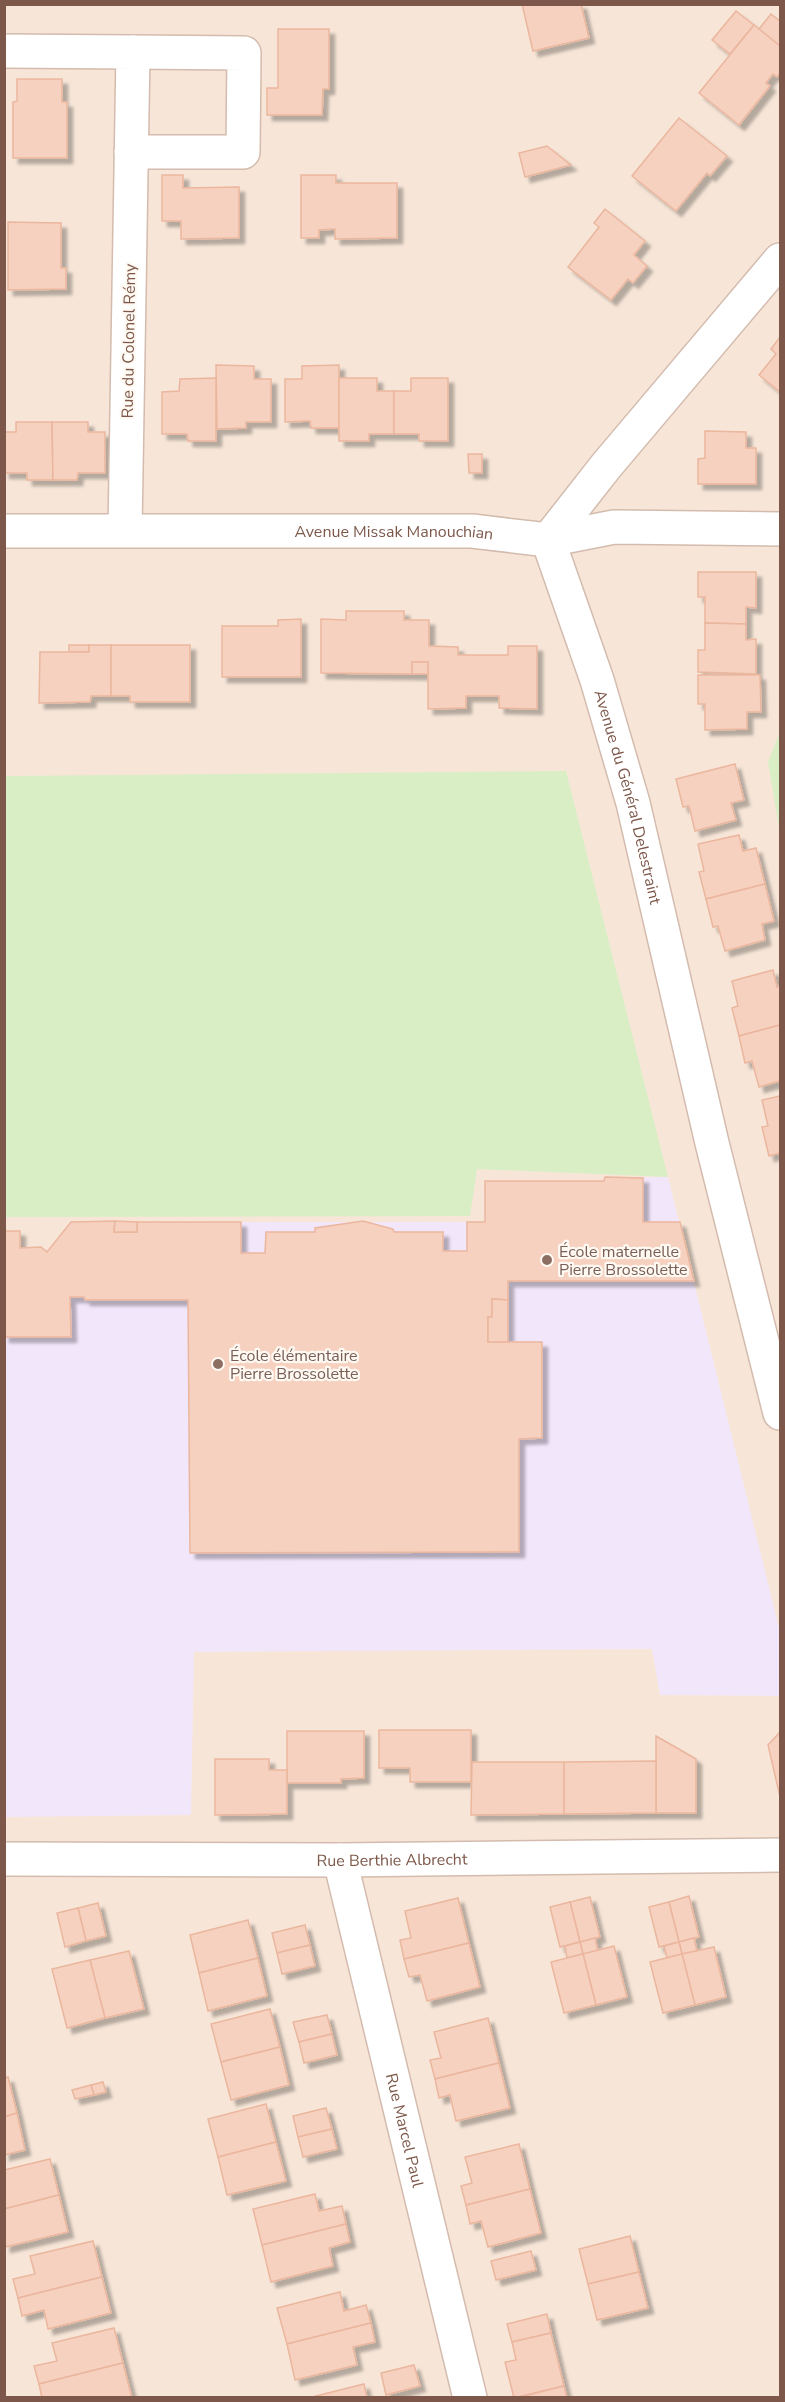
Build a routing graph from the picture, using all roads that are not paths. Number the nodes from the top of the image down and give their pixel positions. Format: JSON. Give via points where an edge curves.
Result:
{"nodes":[{"id":1,"x":4,"y":51,"type":"edge"},
{"id":2,"x":133,"y":52,"type":"junction"},
{"id":3,"x":131,"y":152,"type":"junction"},
{"id":4,"x":780,"y":260,"type":"edge"},
{"id":5,"x":780,"y":529,"type":"edge"},
{"id":6,"x":125,"y":530,"type":"junction"},
{"id":7,"x":4,"y":531,"type":"edge"},
{"id":8,"x":548,"y":540,"type":"junction"},
{"id":9,"x":780,"y":1413,"type":"edge"},
{"id":10,"x":780,"y":1855,"type":"edge"},
{"id":11,"x":4,"y":1859,"type":"edge"},
{"id":12,"x":340,"y":1860,"type":"junction"},
{"id":13,"x":470,"y":2397,"type":"edge"}],
"edges":[{"from":1,"to":2,"type":"street"},
{"from":2,"to":3,"type":"street","name":"Rue du Colonel Rémy"},
{"from":2,"to":3,"type":"street","via":[[244,53],[243,152]]},
{"from":3,"to":6,"type":"street","name":"Rue du Colonel Rémy"},
{"from":4,"to":8,"type":"street"},
{"from":5,"to":8,"type":"street","name":"Avenue Missak Manouchian","via":[[614,526]]},
{"from":6,"to":7,"type":"street","name":"Avenue Missak Manouchian"},
{"from":6,"to":8,"type":"street","name":"Avenue Missak Manouchian","via":[[472,531]]},
{"from":8,"to":9,"type":"street","name":"Avenue du Général Delestraint","via":[[597,680],[633,803]]},
{"from":10,"to":12,"type":"street","name":"Rue Berthie Albrecht"},
{"from":11,"to":12,"type":"street","name":"Rue Berthie Albrecht"},
{"from":12,"to":13,"type":"street","name":"Rue Marcel Paul"}]}
